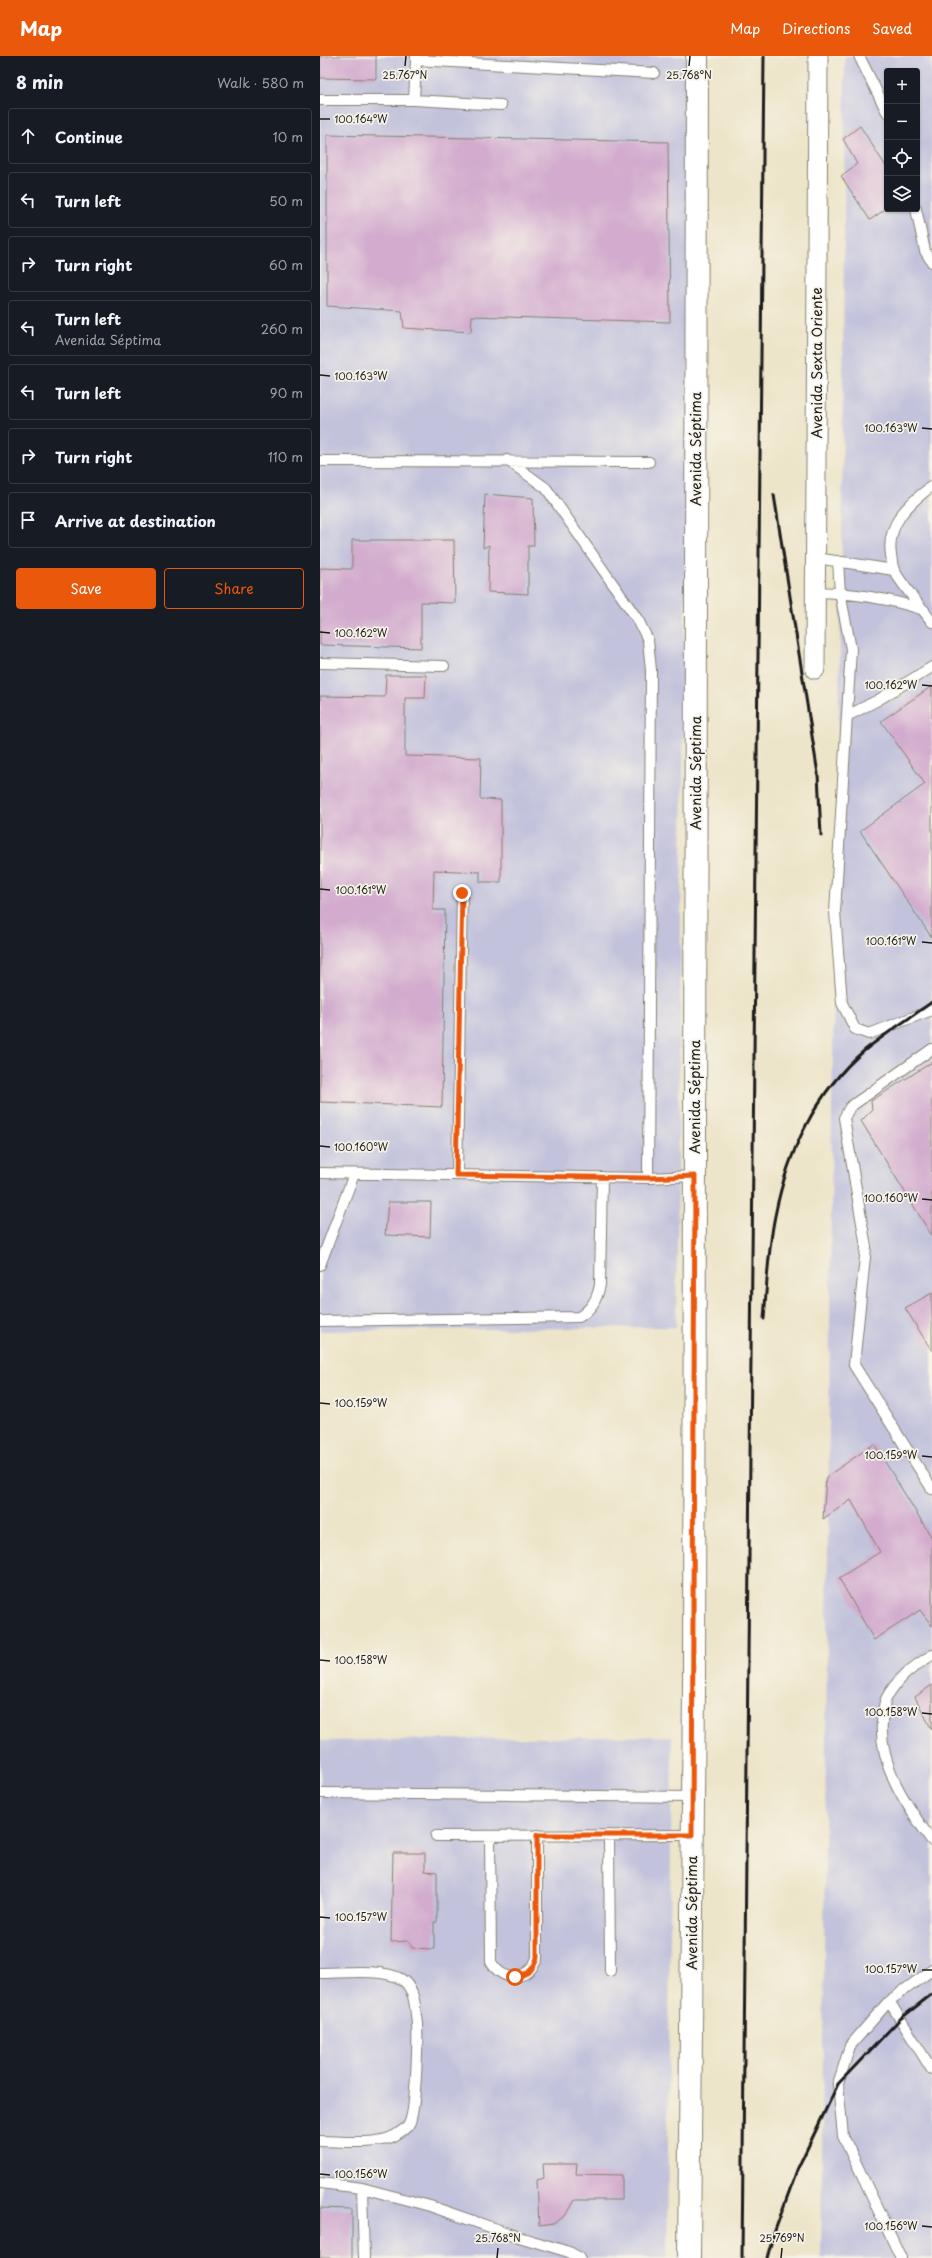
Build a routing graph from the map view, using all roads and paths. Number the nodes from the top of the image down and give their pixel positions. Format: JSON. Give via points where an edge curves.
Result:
{"nodes":[{"id":1,"x":697,"y":56,"type":"edge"},
{"id":2,"x":818,"y":56,"type":"edge"},
{"id":3,"x":859,"y":56,"type":"edge"},
{"id":4,"x":416,"y":58,"type":"edge"},
{"id":5,"x":654,"y":73,"type":"dead end"},
{"id":6,"x":320,"y":100,"type":"edge"},
{"id":7,"x":414,"y":100,"type":"junction"},
{"id":8,"x":501,"y":105,"type":"dead end"},
{"id":9,"x":884,"y":106,"type":"edge"},
{"id":10,"x":917,"y":212,"type":"edge"},
{"id":11,"x":932,"y":262,"type":"edge"},
{"id":12,"x":507,"y":460,"type":"junction"},
{"id":13,"x":320,"y":461,"type":"edge"},
{"id":14,"x":650,"y":462,"type":"dead end"},
{"id":15,"x":932,"y":486,"type":"edge"},
{"id":16,"x":816,"y":558,"type":"junction"},
{"id":17,"x":838,"y":562,"type":"junction"},
{"id":18,"x":894,"y":570,"type":"junction"},
{"id":19,"x":816,"y":592,"type":"junction"},
{"id":20,"x":840,"y":592,"type":"junction"},
{"id":21,"x":924,"y":610,"type":"junction"},
{"id":22,"x":932,"y":622,"type":"edge"},
{"id":23,"x":320,"y":663,"type":"edge"},
{"id":24,"x":444,"y":666,"type":"dead end"},
{"id":25,"x":932,"y":667,"type":"edge"},
{"id":26,"x":815,"y":670,"type":"dead end"},
{"id":27,"x":847,"y":716,"type":"junction"},
{"id":28,"x":462,"y":893,"type":"dead end"},
{"id":29,"x":932,"y":1010,"type":"edge"},
{"id":30,"x":932,"y":1049,"type":"edge"},
{"id":31,"x":320,"y":1173,"type":"edge"},
{"id":32,"x":354,"y":1174,"type":"junction"},
{"id":33,"x":456,"y":1175,"type":"junction"},
{"id":34,"x":695,"y":1176,"type":"junction"},
{"id":35,"x":602,"y":1177,"type":"junction"},
{"id":36,"x":648,"y":1178,"type":"junction"},
{"id":37,"x":320,"y":1265,"type":"edge"},
{"id":38,"x":320,"y":1321,"type":"edge"},
{"id":39,"x":932,"y":1489,"type":"edge"},
{"id":40,"x":932,"y":1655,"type":"edge"},
{"id":41,"x":320,"y":1793,"type":"edge"},
{"id":42,"x":693,"y":1797,"type":"junction"},
{"id":43,"x":537,"y":1835,"type":"junction"},
{"id":44,"x":609,"y":1835,"type":"junction"},
{"id":45,"x":692,"y":1835,"type":"junction"},
{"id":46,"x":436,"y":1836,"type":"dead end"},
{"id":47,"x":490,"y":1836,"type":"junction"},
{"id":48,"x":932,"y":1841,"type":"edge"},
{"id":49,"x":932,"y":1970,"type":"edge"},
{"id":50,"x":610,"y":1971,"type":"dead end"},
{"id":51,"x":320,"y":1973,"type":"edge"},
{"id":52,"x":889,"y":2001,"type":"junction"},
{"id":53,"x":932,"y":2070,"type":"edge"},
{"id":54,"x":320,"y":2141,"type":"edge"},
{"id":55,"x":320,"y":2183,"type":"edge"},
{"id":56,"x":362,"y":2188,"type":"junction"},
{"id":57,"x":364,"y":2258,"type":"edge"},
{"id":58,"x":580,"y":2258,"type":"edge"},
{"id":59,"x":689,"y":2258,"type":"edge"},
{"id":60,"x":901,"y":2258,"type":"edge"}],
"edges":[{"from":1,"to":34,"type":"street","name":"Avenida Séptima"},
{"from":2,"to":16,"type":"street","name":"Avenida Sexta Oriente"},
{"from":3,"to":9,"type":"lane"},
{"from":4,"to":5,"type":"lane"},
{"from":4,"to":7,"type":"lane"},
{"from":6,"to":7,"type":"lane"},
{"from":7,"to":8,"type":"lane"},
{"from":10,"to":11,"type":"lane","via":[[925,251]]},
{"from":12,"to":13,"type":"lane"},
{"from":12,"to":14,"type":"lane"},
{"from":12,"to":36,"type":"lane","via":[[546,488],[638,620],[648,640],[651,670]]},
{"from":15,"to":18,"type":"lane","via":[[911,502],[896,522],[891,534],[890,550]]},
{"from":16,"to":17,"type":"lane"},
{"from":16,"to":19,"type":"street","name":"Avenida Sexta Oriente"},
{"from":17,"to":18,"type":"lane"},
{"from":17,"to":20,"type":"lane"},
{"from":18,"to":21,"type":"lane"},
{"from":19,"to":20,"type":"lane"},
{"from":19,"to":26,"type":"street","name":"Avenida Sexta Oriente"},
{"from":20,"to":21,"type":"lane","via":[[897,601]]},
{"from":20,"to":27,"type":"lane","via":[[851,649]]},
{"from":21,"to":22,"type":"lane"},
{"from":23,"to":24,"type":"lane"},
{"from":25,"to":27,"type":"lane"},
{"from":27,"to":29,"type":"lane","via":[[835,912],[842,1003],[855,1029],[869,1034]]},
{"from":28,"to":33,"type":"lane"},
{"from":30,"to":39,"type":"lane","via":[[850,1107],[844,1118],[866,1247],[854,1364]]},
{"from":31,"to":32,"type":"lane"},
{"from":32,"to":33,"type":"lane"},
{"from":32,"to":37,"type":"lane"},
{"from":33,"to":35,"type":"lane"},
{"from":34,"to":36,"type":"lane"},
{"from":34,"to":42,"type":"street","name":"Avenida Séptima"},
{"from":35,"to":36,"type":"lane"},
{"from":35,"to":38,"type":"lane","via":[[600,1285],[596,1300],[586,1313],[579,1317]]},
{"from":40,"to":48,"type":"lane","via":[[909,1670],[886,1699],[882,1722],[890,1772],[910,1810]]},
{"from":41,"to":42,"type":"lane"},
{"from":42,"to":45,"type":"street","name":"Avenida Séptima"},
{"from":43,"to":44,"type":"lane"},
{"from":43,"to":47,"type":"lane"},
{"from":43,"to":47,"type":"lane","via":[[537,1958],[534,1968],[515,1977],[504,1975],[495,1969],[491,1962]]},
{"from":44,"to":45,"type":"lane"},
{"from":44,"to":50,"type":"lane"},
{"from":45,"to":59,"type":"street","name":"Avenida Séptima"},
{"from":46,"to":47,"type":"lane"},
{"from":49,"to":52,"type":"lane"},
{"from":51,"to":54,"type":"lane","via":[[381,1973],[402,1979],[413,1998],[417,2017],[414,2108],[409,2124],[399,2134],[376,2141]]},
{"from":52,"to":53,"type":"lane"},
{"from":52,"to":60,"type":"lane","via":[[850,2046],[838,2084],[843,2136]]},
{"from":55,"to":56,"type":"lane"},
{"from":56,"to":57,"type":"lane"},
{"from":56,"to":58,"type":"lane","via":[[430,2206],[569,2252]]}]}
